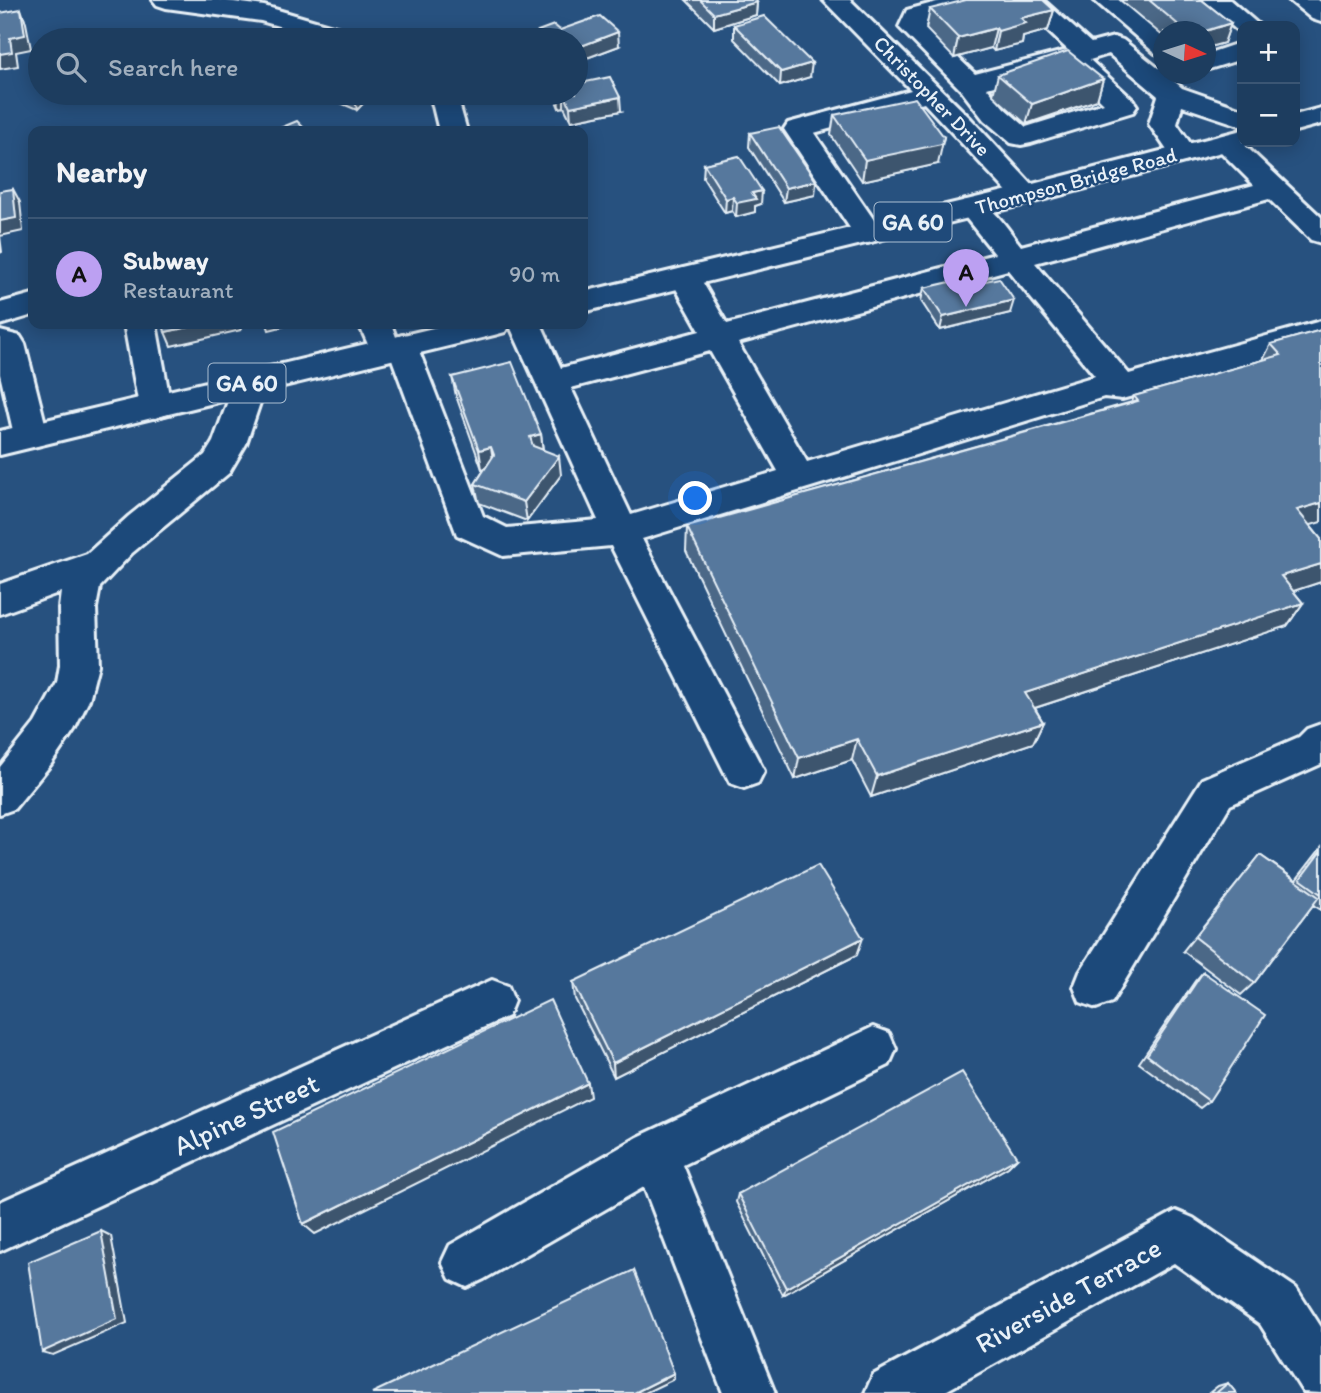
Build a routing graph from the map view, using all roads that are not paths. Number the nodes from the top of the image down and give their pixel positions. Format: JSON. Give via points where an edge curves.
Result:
{"nodes":[{"id":1,"x":166,"y":0,"type":"edge"},
{"id":2,"x":836,"y":0,"type":"edge"},
{"id":3,"x":974,"y":0,"type":"edge"},
{"id":4,"x":1028,"y":0,"type":"edge"},
{"id":5,"x":1107,"y":0,"type":"edge"},
{"id":6,"x":1214,"y":0,"type":"edge"},
{"id":7,"x":1302,"y":0,"type":"edge"},
{"id":8,"x":1321,"y":13,"type":"edge"},
{"id":9,"x":1241,"y":21,"type":"edge"},
{"id":10,"x":311,"y":28,"type":"edge"},
{"id":11,"x":1153,"y":38,"type":"edge"},
{"id":12,"x":1237,"y":52,"type":"edge"},
{"id":13,"x":1079,"y":55,"type":"junction"},
{"id":14,"x":1216,"y":59,"type":"edge"},
{"id":15,"x":1153,"y":74,"type":"edge"},
{"id":16,"x":970,"y":84,"type":"junction"},
{"id":17,"x":1163,"y":84,"type":"edge"},
{"id":18,"x":1169,"y":84,"type":"edge"},
{"id":19,"x":929,"y":93,"type":"junction"},
{"id":20,"x":446,"y":105,"type":"edge"},
{"id":21,"x":995,"y":114,"type":"junction"},
{"id":22,"x":1237,"y":116,"type":"edge"},
{"id":23,"x":1321,"y":116,"type":"edge"},
{"id":24,"x":1300,"y":122,"type":"edge"},
{"id":25,"x":961,"y":125,"type":"junction"},
{"id":26,"x":452,"y":126,"type":"edge"},
{"id":27,"x":1234,"y":141,"type":"edge"},
{"id":28,"x":1183,"y":153,"type":"junction"},
{"id":29,"x":1273,"y":190,"type":"junction"},
{"id":30,"x":1026,"y":195,"type":"junction"},
{"id":31,"x":973,"y":208,"type":"junction"},
{"id":32,"x":869,"y":233,"type":"junction"},
{"id":33,"x":1321,"y":233,"type":"edge"},
{"id":34,"x":1014,"y":257,"type":"junction"},
{"id":35,"x":685,"y":278,"type":"junction"},
{"id":36,"x":588,"y":300,"type":"edge"},
{"id":37,"x":28,"y":306,"type":"edge"},
{"id":38,"x":0,"y":314,"type":"edge"},
{"id":39,"x":140,"y":329,"type":"edge"},
{"id":40,"x":461,"y":329,"type":"edge"},
{"id":41,"x":527,"y":329,"type":"edge"},
{"id":42,"x":1321,"y":332,"type":"edge"},
{"id":43,"x":719,"y":337,"type":"junction"},
{"id":44,"x":388,"y":340,"type":"edge"},
{"id":45,"x":0,"y":342,"type":"edge"},
{"id":46,"x":251,"y":382,"type":"junction"},
{"id":47,"x":552,"y":382,"type":"junction"},
{"id":48,"x":1122,"y":387,"type":"junction"},
{"id":49,"x":155,"y":406,"type":"junction"},
{"id":50,"x":31,"y":435,"type":"junction"},
{"id":51,"x":0,"y":443,"type":"edge"},
{"id":52,"x":799,"y":478,"type":"junction"},
{"id":53,"x":621,"y":532,"type":"junction"},
{"id":54,"x":95,"y":565,"type":"junction"},
{"id":55,"x":0,"y":599,"type":"edge"},
{"id":56,"x":1321,"y":741,"type":"edge"},
{"id":57,"x":744,"y":771,"type":"dead end"},
{"id":58,"x":0,"y":796,"type":"edge"},
{"id":59,"x":1096,"y":988,"type":"dead end"},
{"id":60,"x":492,"y":1001,"type":"dead end"},
{"id":61,"x":873,"y":1049,"type":"dead end"},
{"id":62,"x":655,"y":1154,"type":"junction"},
{"id":63,"x":0,"y":1227,"type":"edge"},
{"id":64,"x":467,"y":1262,"type":"dead end"},
{"id":65,"x":1321,"y":1374,"type":"edge"},
{"id":66,"x":750,"y":1393,"type":"edge"},
{"id":67,"x":891,"y":1393,"type":"edge"}],
"edges":[{"from":1,"to":10,"type":"main road","via":[[264,15]]},
{"from":2,"to":19,"type":"main road","name":"Christopher Drive"},
{"from":3,"to":16,"type":"main road","via":[[916,15],[912,27]]},
{"from":4,"to":13,"type":"main road"},
{"from":5,"to":11,"type":"main road"},
{"from":6,"to":9,"type":"main road"},
{"from":7,"to":8,"type":"main road"},
{"from":12,"to":14,"type":"main road"},
{"from":13,"to":15,"type":"main road","via":[[1114,45]]},
{"from":13,"to":16,"type":"main road","via":[[1027,76]]},
{"from":13,"to":21,"type":"main road","via":[[1123,106],[1068,116],[1021,137]]},
{"from":16,"to":21,"type":"main road"},
{"from":17,"to":28,"type":"main road","via":[[1163,124]]},
{"from":18,"to":22,"type":"main road"},
{"from":19,"to":25,"type":"main road","name":"Christopher Drive"},
{"from":19,"to":32,"type":"main road","via":[[798,129]]},
{"from":20,"to":26,"type":"main road"},
{"from":21,"to":25,"type":"main road"},
{"from":23,"to":24,"type":"main road"},
{"from":25,"to":30,"type":"main road","name":"Christopher Drive"},
{"from":27,"to":28,"type":"main road","name":"Thompson Bridge Road","number":"GA 60"},
{"from":27,"to":29,"type":"main road"},
{"from":28,"to":30,"type":"main road","name":"Thompson Bridge Road","number":"GA 60"},
{"from":29,"to":33,"type":"main road"},
{"from":29,"to":34,"type":"main road"},
{"from":30,"to":31,"type":"main road","name":"Thompson Bridge Road","number":"GA 60"},
{"from":31,"to":32,"type":"main road","name":"Thompson Bridge Road","number":"GA 60"},
{"from":31,"to":34,"type":"main road"},
{"from":32,"to":35,"type":"main road","name":"Thompson Bridge Road","number":"GA 60"},
{"from":34,"to":43,"type":"main road"},
{"from":34,"to":48,"type":"main road"},
{"from":35,"to":36,"type":"main road","name":"Thompson Bridge Road","number":"GA 60"},
{"from":35,"to":43,"type":"main road"},
{"from":37,"to":38,"type":"main road"},
{"from":39,"to":49,"type":"main road"},
{"from":40,"to":44,"type":"main road","number":"GA 60"},
{"from":41,"to":47,"type":"main road"},
{"from":42,"to":48,"type":"main road"},
{"from":43,"to":47,"type":"main road"},
{"from":43,"to":52,"type":"main road"},
{"from":44,"to":46,"type":"main road","number":"GA 60"},
{"from":44,"to":53,"type":"main road","via":[[469,525],[503,542]]},
{"from":45,"to":50,"type":"main road","via":[[9,344]]},
{"from":46,"to":49,"type":"main road","number":"GA 60"},
{"from":46,"to":54,"type":"main road","via":[[217,464]]},
{"from":47,"to":53,"type":"main road"},
{"from":48,"to":52,"type":"main road","via":[[1104,385]]},
{"from":49,"to":50,"type":"main road","number":"GA 60"},
{"from":50,"to":51,"type":"main road","number":"GA 60"},
{"from":52,"to":53,"type":"main road"},
{"from":53,"to":57,"type":"main road"},
{"from":54,"to":55,"type":"main road"},
{"from":54,"to":58,"type":"main road","via":[[80,589],[79,667],[67,705],[36,754]]},
{"from":56,"to":59,"type":"main road","via":[[1216,792]]},
{"from":60,"to":63,"type":"main road","name":"Alpine Street"},
{"from":61,"to":62,"type":"main road"},
{"from":62,"to":64,"type":"main road"},
{"from":62,"to":66,"type":"main road"},
{"from":65,"to":67,"type":"main road","name":"Riverside Terrace","via":[[1278,1306],[1177,1235]]}]}
